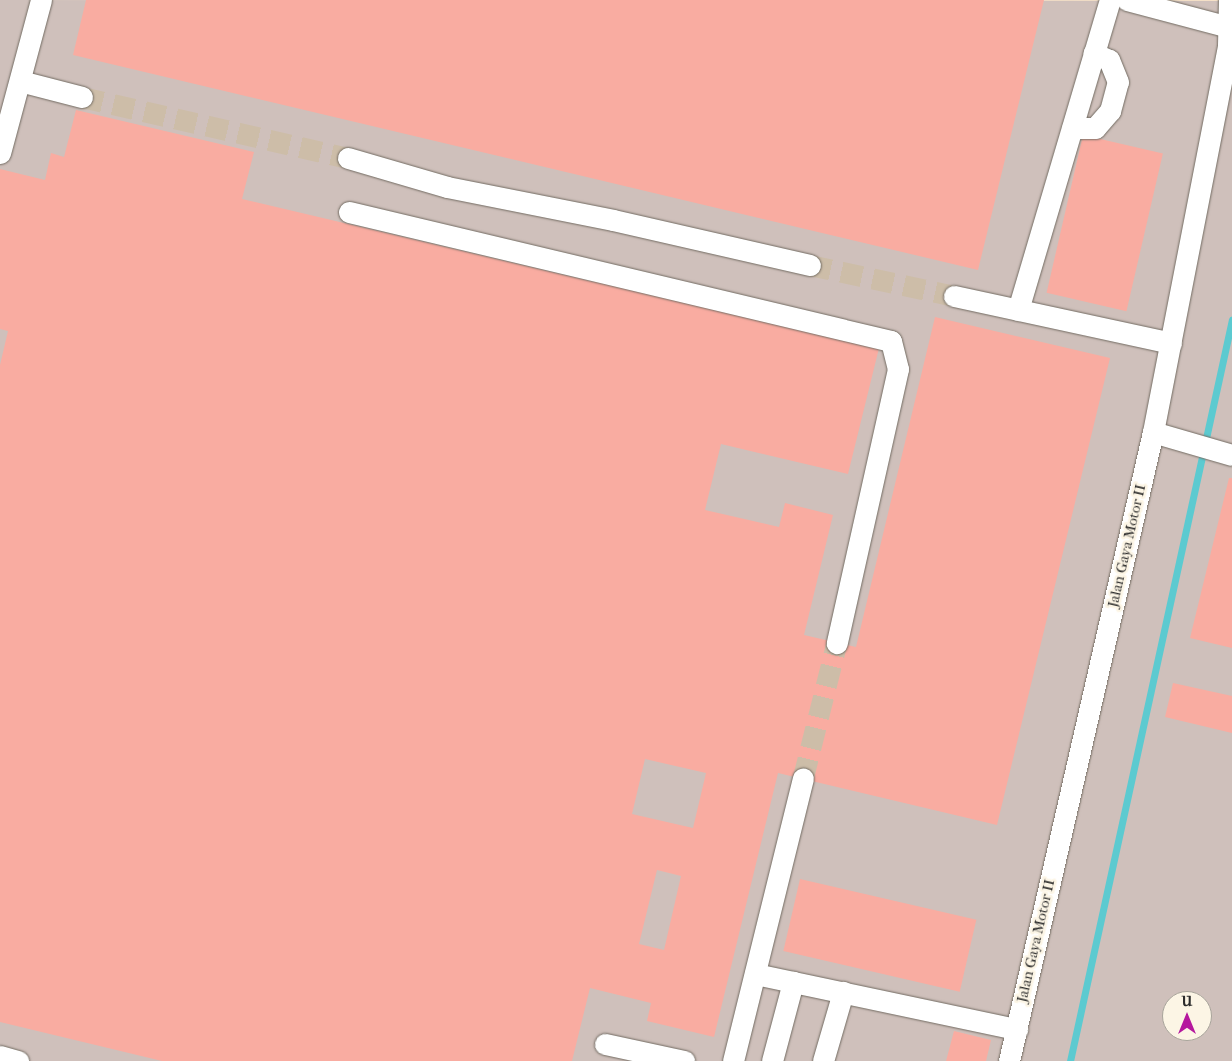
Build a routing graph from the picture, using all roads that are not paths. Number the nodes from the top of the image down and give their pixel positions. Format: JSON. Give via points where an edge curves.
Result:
{"nodes":[{"id":1,"x":40,"y":0,"type":"edge"},
{"id":2,"x":1110,"y":0,"type":"edge"},
{"id":3,"x":1127,"y":0,"type":"edge"},
{"id":4,"x":1229,"y":0,"type":"edge"},
{"id":5,"x":1230,"y":28,"type":"edge"},
{"id":6,"x":1093,"y":53,"type":"junction"},
{"id":7,"x":20,"y":80,"type":"junction"},
{"id":8,"x":82,"y":97,"type":"tunnel mouth"},
{"id":9,"x":1072,"y":128,"type":"junction"},
{"id":10,"x":0,"y":153,"type":"edge"},
{"id":11,"x":348,"y":158,"type":"tunnel mouth"},
{"id":12,"x":349,"y":212,"type":"dead end"},
{"id":13,"x":810,"y":265,"type":"tunnel mouth"},
{"id":14,"x":954,"y":296,"type":"tunnel mouth"},
{"id":15,"x":1018,"y":310,"type":"junction"},
{"id":16,"x":1171,"y":343,"type":"junction"},
{"id":17,"x":1153,"y":432,"type":"junction"},
{"id":18,"x":1228,"y":454,"type":"edge"},
{"id":19,"x":838,"y":643,"type":"tunnel mouth"},
{"id":20,"x":802,"y":779,"type":"tunnel mouth"},
{"id":21,"x":755,"y":974,"type":"junction"},
{"id":22,"x":793,"y":982,"type":"junction"},
{"id":23,"x":843,"y":992,"type":"junction"},
{"id":24,"x":1016,"y":1029,"type":"junction"},
{"id":25,"x":605,"y":1044,"type":"dead end"},
{"id":26,"x":0,"y":1056,"type":"edge"},
{"id":27,"x":18,"y":1061,"type":"edge"},
{"id":28,"x":684,"y":1061,"type":"edge"},
{"id":29,"x":733,"y":1061,"type":"edge"},
{"id":30,"x":772,"y":1061,"type":"edge"},
{"id":31,"x":823,"y":1061,"type":"edge"},
{"id":32,"x":1010,"y":1061,"type":"edge"}],
"edges":[{"from":1,"to":7,"type":"street"},
{"from":2,"to":6,"type":"street"},
{"from":3,"to":5,"type":"street"},
{"from":4,"to":5,"type":"street","name":"Jalan Gaya Motor II"},
{"from":5,"to":16,"type":"street","name":"Jalan Gaya Motor II"},
{"from":6,"to":9,"type":"street"},
{"from":6,"to":9,"type":"street","via":[[1109,60],[1118,82],[1110,111],[1095,128]]},
{"from":7,"to":8,"type":"street"},
{"from":7,"to":10,"type":"street"},
{"from":9,"to":15,"type":"street"},
{"from":11,"to":13,"type":"street","via":[[447,187],[614,220]]},
{"from":12,"to":19,"type":"street","via":[[891,341],[898,369]]},
{"from":14,"to":15,"type":"street"},
{"from":15,"to":16,"type":"street"},
{"from":16,"to":17,"type":"street","name":"Jalan Gaya Motor II"},
{"from":17,"to":18,"type":"street"},
{"from":17,"to":24,"type":"street","name":"Jalan Gaya Motor II"},
{"from":20,"to":21,"type":"street"},
{"from":21,"to":22,"type":"street"},
{"from":21,"to":29,"type":"street"},
{"from":22,"to":23,"type":"street"},
{"from":22,"to":30,"type":"street"},
{"from":23,"to":24,"type":"street"},
{"from":23,"to":31,"type":"street"},
{"from":24,"to":32,"type":"street","name":"Jalan Gaya Motor II"},
{"from":25,"to":28,"type":"street"},
{"from":26,"to":27,"type":"street"}]}
